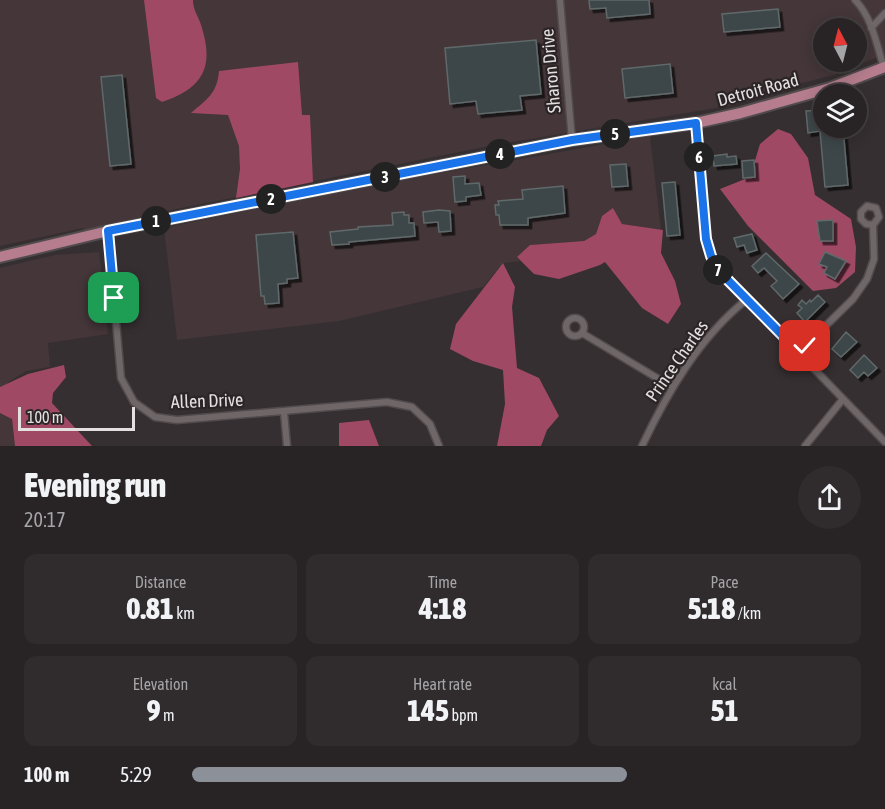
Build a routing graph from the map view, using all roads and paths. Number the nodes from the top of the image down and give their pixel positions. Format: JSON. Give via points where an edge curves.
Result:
{"nodes":[{"id":1,"x":560,"y":0,"type":"edge"},
{"id":2,"x":855,"y":0,"type":"edge"},
{"id":3,"x":885,"y":13,"type":"edge"},
{"id":4,"x":871,"y":28,"type":"junction"},
{"id":5,"x":884,"y":68,"type":"edge"},
{"id":6,"x":696,"y":123,"type":"junction"},
{"id":7,"x":572,"y":140,"type":"junction"},
{"id":8,"x":873,"y":225,"type":"dead end"},
{"id":9,"x":108,"y":231,"type":"junction"},
{"id":10,"x":0,"y":257,"type":"edge"},
{"id":11,"x":746,"y":300,"type":"junction"},
{"id":12,"x":582,"y":333,"type":"dead end"},
{"id":13,"x":799,"y":352,"type":"junction"},
{"id":14,"x":672,"y":387,"type":"junction"},
{"id":15,"x":843,"y":399,"type":"junction"},
{"id":16,"x":284,"y":412,"type":"junction"},
{"id":17,"x":885,"y":442,"type":"edge"},
{"id":18,"x":287,"y":446,"type":"edge"},
{"id":19,"x":438,"y":446,"type":"edge"},
{"id":20,"x":642,"y":446,"type":"edge"},
{"id":21,"x":805,"y":446,"type":"edge"}],
"edges":[{"from":1,"to":7,"type":"street","name":"Sharon Drive"},
{"from":2,"to":4,"type":"street"},
{"from":3,"to":4,"type":"street"},
{"from":4,"to":5,"type":"street"},
{"from":5,"to":6,"type":"main road","name":"Detroit Road","via":[[830,88]]},
{"from":6,"to":7,"type":"main road","name":"Detroit Road"},
{"from":6,"to":11,"type":"street","via":[[706,239],[717,269]]},
{"from":7,"to":9,"type":"main road","name":"Detroit Road"},
{"from":8,"to":13,"type":"street","via":[[874,259],[867,279],[853,299]]},
{"from":9,"to":10,"type":"main road","name":"Detroit Road"},
{"from":9,"to":16,"type":"street","name":"Allen Drive","via":[[121,378],[134,402],[155,417],[177,420]]},
{"from":11,"to":13,"type":"street"},
{"from":11,"to":14,"type":"street","name":"Prince Charles","via":[[712,334]]},
{"from":12,"to":14,"type":"street"},
{"from":13,"to":15,"type":"street"},
{"from":14,"to":20,"type":"street","name":"Prince Charles"},
{"from":15,"to":17,"type":"street"},
{"from":15,"to":21,"type":"street"},
{"from":16,"to":18,"type":"street"},
{"from":16,"to":19,"type":"street","name":"Allen Drive","via":[[387,402],[412,407],[430,424]]}]}
